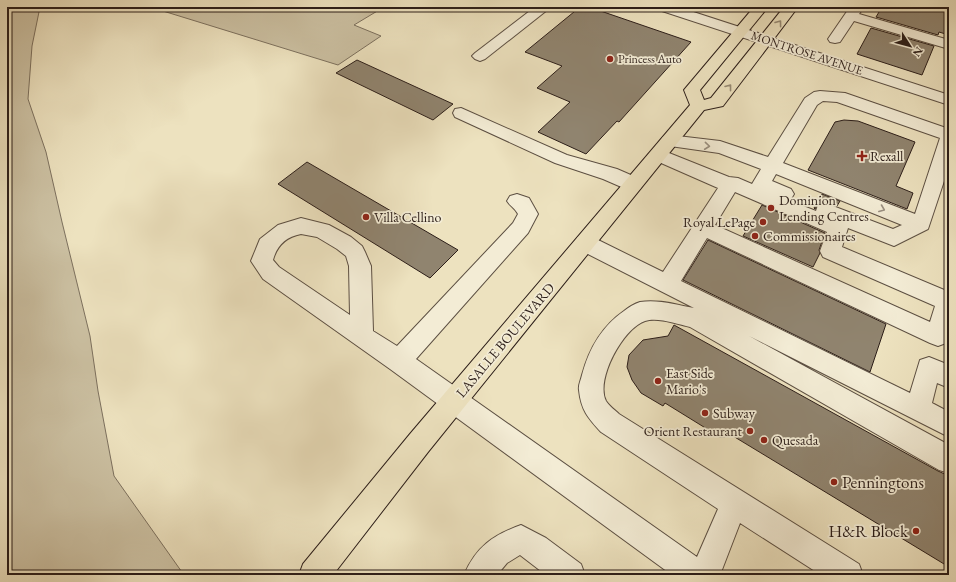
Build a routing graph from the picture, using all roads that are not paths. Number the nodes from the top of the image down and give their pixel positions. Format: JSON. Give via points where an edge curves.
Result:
{"nodes":[{"id":1,"x":544,"y":7,"type":"edge"},
{"id":2,"x":664,"y":7,"type":"edge"},
{"id":3,"x":761,"y":7,"type":"edge"},
{"id":4,"x":791,"y":7,"type":"edge"},
{"id":5,"x":851,"y":10,"type":"edge"},
{"id":6,"x":740,"y":31,"type":"junction"},
{"id":7,"x":766,"y":40,"type":"junction"},
{"id":8,"x":835,"y":40,"type":"dead end"},
{"id":9,"x":949,"y":45,"type":"edge"},
{"id":10,"x":480,"y":56,"type":"dead end"},
{"id":11,"x":949,"y":100,"type":"edge"},
{"id":12,"x":698,"y":106,"type":"junction"},
{"id":13,"x":461,"y":113,"type":"dead end"},
{"id":14,"x":949,"y":135,"type":"edge"},
{"id":15,"x":949,"y":138,"type":"edge"},
{"id":16,"x":663,"y":148,"type":"junction"},
{"id":17,"x":772,"y":166,"type":"junction"},
{"id":18,"x":633,"y":184,"type":"junction"},
{"id":19,"x":730,"y":186,"type":"junction"},
{"id":20,"x":517,"y":201,"type":"dead end"},
{"id":21,"x":703,"y":228,"type":"junction"},
{"id":22,"x":585,"y":243,"type":"junction"},
{"id":23,"x":667,"y":284,"type":"junction"},
{"id":24,"x":948,"y":302,"type":"edge"},
{"id":25,"x":362,"y":336,"type":"junction"},
{"id":26,"x":938,"y":336,"type":"junction"},
{"id":27,"x":399,"y":361,"type":"junction"},
{"id":28,"x":939,"y":373,"type":"edge"},
{"id":29,"x":454,"y":401,"type":"junction"},
{"id":30,"x":918,"y":409,"type":"junction"},
{"id":31,"x":949,"y":425,"type":"edge"},
{"id":32,"x":949,"y":460,"type":"edge"},
{"id":33,"x":734,"y":503,"type":"junction"},
{"id":34,"x":691,"y":572,"type":"edge"},
{"id":35,"x":314,"y":575,"type":"edge"},
{"id":36,"x":479,"y":575,"type":"edge"},
{"id":37,"x":570,"y":575,"type":"edge"},
{"id":38,"x":848,"y":575,"type":"edge"}],
"edges":[{"from":1,"to":10,"type":"street"},
{"from":2,"to":6,"type":"street","name":"MONTROSE AVENUE"},
{"from":3,"to":6,"type":"main road"},
{"from":7,"to":4,"type":"main road","one_way":true},
{"from":5,"to":8,"type":"street"},
{"from":5,"to":9,"type":"street"},
{"from":6,"to":7,"type":"street","name":"MONTROSE AVENUE"},
{"from":6,"to":12,"type":"main road","via":[[692,90]]},
{"from":7,"to":11,"type":"street","name":"MONTROSE AVENUE"},
{"from":12,"to":7,"type":"main road","one_way":true,"via":[[717,102]]},
{"from":12,"to":16,"type":"main road","name":"LASALLE BOULEVARD"},
{"from":13,"to":18,"type":"street","via":[[561,159]]},
{"from":14,"to":17,"type":"street","via":[[839,98],[820,96],[811,102]]},
{"from":15,"to":17,"type":"street","via":[[922,224]]},
{"from":16,"to":17,"type":"street","one_way":true,"via":[[720,148]]},
{"from":16,"to":18,"type":"main road","name":"LASALLE BOULEVARD"},
{"from":16,"to":19,"type":"street"},
{"from":18,"to":22,"type":"main road","name":"LASALLE BOULEVARD"},
{"from":19,"to":21,"type":"street"},
{"from":19,"to":24,"type":"street","via":[[731,183],[839,229],[830,251]]},
{"from":20,"to":27,"type":"street","via":[[528,214],[521,228]]},
{"from":21,"to":23,"type":"street"},
{"from":21,"to":26,"type":"street"},
{"from":22,"to":23,"type":"street"},
{"from":22,"to":29,"type":"main road","name":"LASALLE BOULEVARD"},
{"from":23,"to":30,"type":"street"},
{"from":24,"to":26,"type":"street"},
{"from":25,"to":25,"type":"street","via":[[271,273],[262,262],[267,244],[285,230],[301,226],[322,230],[355,252],[360,266]]},
{"from":25,"to":27,"type":"street"},
{"from":26,"to":28,"type":"street"},
{"from":27,"to":29,"type":"street"},
{"from":28,"to":30,"type":"street"},
{"from":29,"to":34,"type":"street"},
{"from":29,"to":35,"type":"main road","name":"LASALLE BOULEVARD"},
{"from":30,"to":31,"type":"street"},
{"from":32,"to":33,"type":"street","via":[[695,318],[660,311],[640,312],[622,325],[598,358],[591,388],[595,407],[610,423]]},
{"from":33,"to":34,"type":"street"},
{"from":33,"to":38,"type":"street"},
{"from":36,"to":37,"type":"street","via":[[495,553],[506,544],[520,540],[536,548]]}]}
